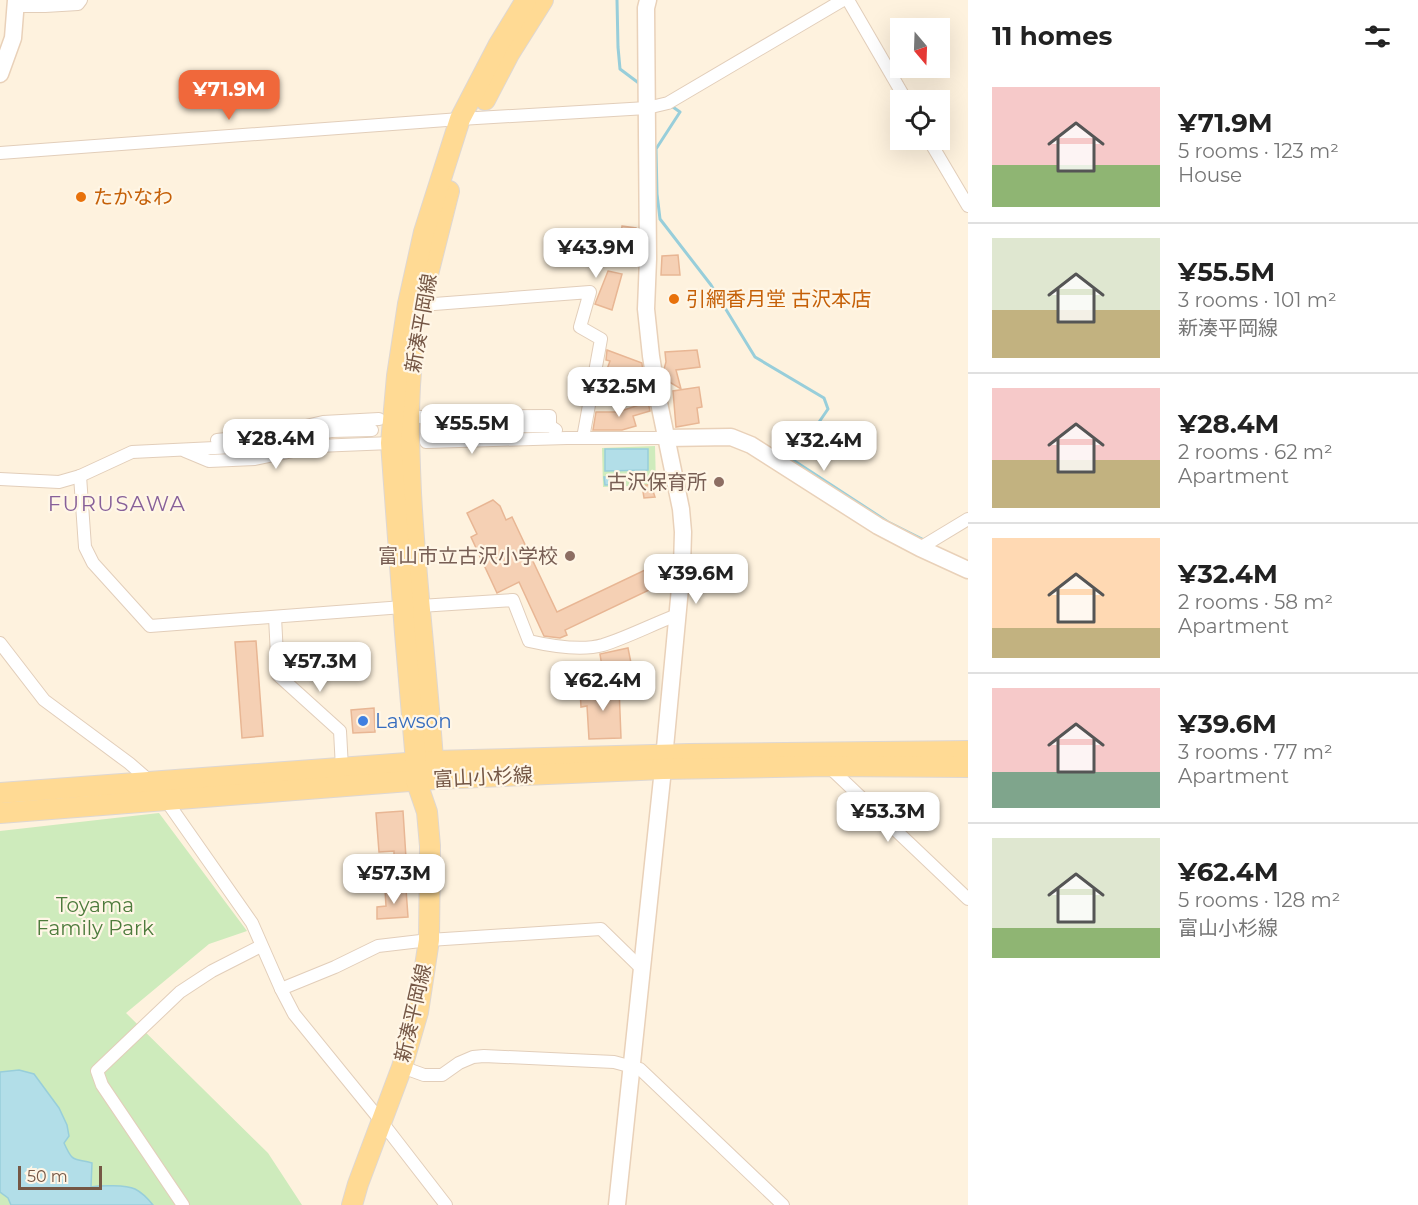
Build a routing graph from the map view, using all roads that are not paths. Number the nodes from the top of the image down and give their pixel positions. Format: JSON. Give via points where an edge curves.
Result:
{"nodes":[{"id":1,"x":81,"y":0,"type":"edge"},
{"id":2,"x":526,"y":0,"type":"edge"},
{"id":3,"x":543,"y":0,"type":"edge"},
{"id":4,"x":648,"y":0,"type":"edge"},
{"id":5,"x":843,"y":0,"type":"edge"},
{"id":6,"x":848,"y":0,"type":"edge"},
{"id":7,"x":16,"y":3,"type":"edge"},
{"id":8,"x":6,"y":36,"type":"edge"},
{"id":9,"x":0,"y":74,"type":"edge"},
{"id":10,"x":900,"y":90,"type":"edge"},
{"id":11,"x":647,"y":108,"type":"junction"},
{"id":12,"x":468,"y":119,"type":"junction"},
{"id":13,"x":935,"y":150,"type":"edge"},
{"id":14,"x":0,"y":153,"type":"edge"},
{"id":15,"x":968,"y":206,"type":"edge"},
{"id":16,"x":421,"y":305,"type":"junction"},
{"id":17,"x":418,"y":417,"type":"junction"},
{"id":18,"x":375,"y":424,"type":"dead end"},
{"id":19,"x":550,"y":426,"type":"junction"},
{"id":20,"x":436,"y":427,"type":"dead end"},
{"id":21,"x":567,"y":438,"type":"junction"},
{"id":22,"x":583,"y":438,"type":"junction"},
{"id":23,"x":666,"y":438,"type":"junction"},
{"id":24,"x":391,"y":443,"type":"junction"},
{"id":25,"x":181,"y":449,"type":"junction"},
{"id":26,"x":80,"y":476,"type":"junction"},
{"id":27,"x":0,"y":479,"type":"edge"},
{"id":28,"x":968,"y":519,"type":"edge"},
{"id":29,"x":920,"y":548,"type":"junction"},
{"id":30,"x":968,"y":570,"type":"edge"},
{"id":31,"x":412,"y":607,"type":"junction"},
{"id":32,"x":677,"y":615,"type":"junction"},
{"id":33,"x":275,"y":617,"type":"junction"},
{"id":34,"x":0,"y":643,"type":"edge"},
{"id":35,"x":968,"y":751,"type":"edge"},
{"id":36,"x":663,"y":762,"type":"junction"},
{"id":37,"x":828,"y":766,"type":"junction"},
{"id":38,"x":968,"y":767,"type":"edge"},
{"id":39,"x":342,"y":768,"type":"junction"},
{"id":40,"x":425,"y":770,"type":"junction"},
{"id":41,"x":152,"y":783,"type":"junction"},
{"id":42,"x":0,"y":794,"type":"edge"},
{"id":43,"x":165,"y":799,"type":"junction"},
{"id":44,"x":0,"y":813,"type":"edge"},
{"id":45,"x":968,"y":899,"type":"edge"},
{"id":46,"x":429,"y":939,"type":"junction"},
{"id":47,"x":261,"y":946,"type":"junction"},
{"id":48,"x":642,"y":969,"type":"junction"},
{"id":49,"x":281,"y":989,"type":"junction"},
{"id":50,"x":402,"y":1067,"type":"junction"},
{"id":51,"x":631,"y":1067,"type":"junction"},
{"id":52,"x":381,"y":1121,"type":"junction"},
{"id":53,"x":183,"y":1205,"type":"edge"},
{"id":54,"x":352,"y":1205,"type":"edge"},
{"id":55,"x":446,"y":1205,"type":"edge"},
{"id":56,"x":617,"y":1205,"type":"edge"},
{"id":57,"x":783,"y":1205,"type":"edge"}],
"edges":[{"from":1,"to":7,"type":"street","via":[[78,4],[45,6]]},
{"from":2,"to":12,"type":"main road","name":"新湊平岡線","via":[[498,46]]},
{"from":3,"to":12,"type":"main road","name":"新湊平岡線"},
{"from":4,"to":11,"type":"street"},
{"from":5,"to":11,"type":"street","via":[[669,104]]},
{"from":6,"to":10,"type":"street"},
{"from":7,"to":8,"type":"street"},
{"from":8,"to":9,"type":"street"},
{"from":11,"to":12,"type":"street"},
{"from":11,"to":23,"type":"street","via":[[646,309]]},
{"from":12,"to":14,"type":"street"},
{"from":12,"to":16,"type":"main road","name":"新湊平岡線"},
{"from":12,"to":24,"type":"main road","name":"新湊平岡線","via":[[424,232],[408,304]]},
{"from":13,"to":15,"type":"street"},
{"from":16,"to":17,"type":"main road","name":"新湊平岡線","via":[[411,374]]},
{"from":16,"to":22,"type":"street","via":[[590,292],[580,327],[602,339]]},
{"from":17,"to":19,"type":"street","via":[[550,416]]},
{"from":17,"to":21,"type":"street","via":[[426,442]]},
{"from":17,"to":31,"type":"main road","name":"新湊平岡線","via":[[409,443],[414,544]]},
{"from":18,"to":25,"type":"street","via":[[256,446]]},
{"from":19,"to":20,"type":"street"},
{"from":19,"to":21,"type":"street"},
{"from":21,"to":22,"type":"street"},
{"from":22,"to":23,"type":"street"},
{"from":23,"to":29,"type":"street","via":[[741,440]]},
{"from":23,"to":32,"type":"street","via":[[683,532]]},
{"from":24,"to":25,"type":"street","via":[[317,446],[255,459],[209,461]]},
{"from":24,"to":31,"type":"main road","name":"新湊平岡線"},
{"from":25,"to":26,"type":"street","via":[[132,452]]},
{"from":26,"to":27,"type":"street","via":[[59,482]]},
{"from":26,"to":33,"type":"street","via":[[84,547],[93,563],[150,626]]},
{"from":28,"to":29,"type":"street"},
{"from":29,"to":30,"type":"street"},
{"from":31,"to":32,"type":"street","via":[[513,600],[529,641],[549,646],[602,645]]},
{"from":31,"to":33,"type":"street"},
{"from":31,"to":40,"type":"main road","name":"新湊平岡線"},
{"from":32,"to":36,"type":"street"},
{"from":33,"to":39,"type":"street","via":[[278,675],[340,731]]},
{"from":34,"to":41,"type":"street","via":[[44,700]]},
{"from":35,"to":36,"type":"main road","name":"富山小杉線"},
{"from":36,"to":37,"type":"main road","name":"富山小杉線"},
{"from":36,"to":40,"type":"main road","name":"富山小杉線"},
{"from":36,"to":48,"type":"street"},
{"from":37,"to":38,"type":"main road","name":"富山小杉線"},
{"from":37,"to":45,"type":"street"},
{"from":39,"to":40,"type":"main road","name":"富山小杉線"},
{"from":39,"to":41,"type":"main road","name":"富山小杉線"},
{"from":40,"to":43,"type":"main road","name":"富山小杉線"},
{"from":40,"to":46,"type":"main road","name":"新湊平岡線","via":[[430,846]]},
{"from":41,"to":42,"type":"main road","name":"富山小杉線"},
{"from":41,"to":43,"type":"street"},
{"from":43,"to":44,"type":"main road","name":"富山小杉線"},
{"from":43,"to":47,"type":"street","via":[[252,923]]},
{"from":46,"to":48,"type":"street","via":[[601,929]]},
{"from":46,"to":49,"type":"street","via":[[378,946]]},
{"from":46,"to":50,"type":"main road","name":"新湊平岡線","via":[[418,1012]]},
{"from":47,"to":49,"type":"street"},
{"from":47,"to":53,"type":"street","via":[[180,992],[97,1071],[102,1085]]},
{"from":48,"to":51,"type":"street"},
{"from":49,"to":52,"type":"street","via":[[294,1014]]},
{"from":50,"to":51,"type":"street","via":[[424,1075],[442,1075],[459,1063],[484,1056],[614,1062]]},
{"from":50,"to":52,"type":"main road","name":"新湊平岡線"},
{"from":51,"to":56,"type":"street"},
{"from":51,"to":57,"type":"street","via":[[640,1069]]},
{"from":52,"to":54,"type":"main road","name":"新湊平岡線"},
{"from":52,"to":55,"type":"street"}]}
